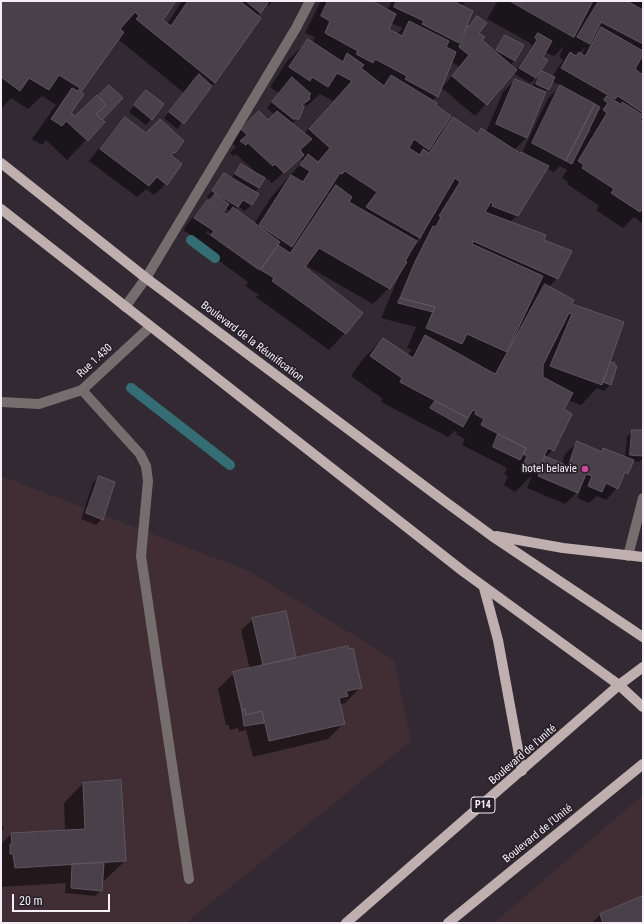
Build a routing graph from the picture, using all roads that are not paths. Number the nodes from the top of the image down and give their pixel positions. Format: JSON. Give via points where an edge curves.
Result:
{"nodes":[{"id":1,"x":310,"y":1,"type":"edge"},
{"id":2,"x":1,"y":163,"type":"edge"},
{"id":3,"x":1,"y":210,"type":"edge"},
{"id":4,"x":146,"y":278,"type":"junction"},
{"id":5,"x":125,"y":306,"type":"junction"},
{"id":6,"x":150,"y":327,"type":"junction"},
{"id":7,"x":82,"y":390,"type":"junction"},
{"id":8,"x":1,"y":402,"type":"edge"},
{"id":9,"x":643,"y":498,"type":"edge"},
{"id":10,"x":492,"y":536,"type":"junction"},
{"id":11,"x":628,"y":556,"type":"junction"},
{"id":12,"x":643,"y":557,"type":"edge"},
{"id":13,"x":484,"y":588,"type":"junction"},
{"id":14,"x":643,"y":637,"type":"edge"},
{"id":15,"x":643,"y":667,"type":"edge"},
{"id":16,"x":619,"y":685,"type":"junction"},
{"id":17,"x":643,"y":707,"type":"edge"},
{"id":18,"x":643,"y":764,"type":"edge"},
{"id":19,"x":522,"y":771,"type":"junction"},
{"id":20,"x":189,"y":879,"type":"dead end"},
{"id":21,"x":346,"y":923,"type":"edge"},
{"id":22,"x":448,"y":923,"type":"edge"}],
"edges":[{"from":1,"to":4,"type":"street"},
{"from":2,"to":4,"type":"main road","name":"Boulevard de la Réunification"},
{"from":3,"to":5,"type":"main road"},
{"from":4,"to":5,"type":"street"},
{"from":4,"to":10,"type":"main road","name":"Boulevard de la Réunification"},
{"from":5,"to":6,"type":"main road"},
{"from":6,"to":7,"type":"street","name":"Rue 1.430"},
{"from":6,"to":13,"type":"main road"},
{"from":7,"to":8,"type":"street","name":"Rue 1.430","via":[[39,404]]},
{"from":7,"to":20,"type":"street","via":[[140,454],[146,466],[148,481],[141,556]]},
{"from":9,"to":11,"type":"street"},
{"from":10,"to":11,"type":"main road"},
{"from":10,"to":14,"type":"main road","name":"Boulevard de la Réunification"},
{"from":11,"to":12,"type":"main road"},
{"from":13,"to":16,"type":"main road"},
{"from":13,"to":19,"type":"main road","via":[[498,640]]},
{"from":15,"to":16,"type":"main road","name":"Boulevard de l'unité","number":"P14"},
{"from":16,"to":17,"type":"main road"},
{"from":16,"to":19,"type":"main road","name":"Boulevard de l'unité","number":"P14"},
{"from":18,"to":22,"type":"main road","name":"Boulevard de l'Unité"},
{"from":19,"to":21,"type":"main road","name":"Boulevard de l'unité","number":"P14"}]}
